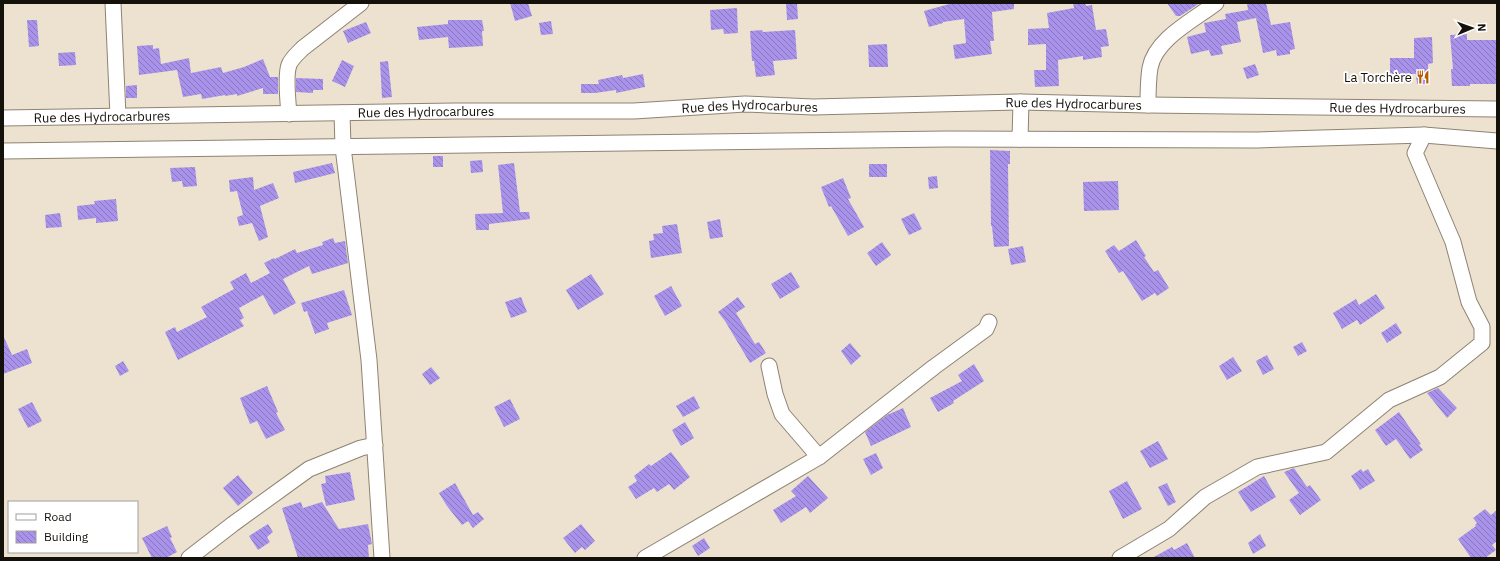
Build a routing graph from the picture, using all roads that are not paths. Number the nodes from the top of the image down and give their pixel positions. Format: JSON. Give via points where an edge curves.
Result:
{"nodes":[{"id":1,"x":113,"y":3,"type":"edge"},
{"id":2,"x":361,"y":3,"type":"edge"},
{"id":3,"x":1216,"y":3,"type":"edge"},
{"id":4,"x":1022,"y":102,"type":"junction"},
{"id":5,"x":1148,"y":105,"type":"junction"},
{"id":6,"x":1497,"y":109,"type":"edge"},
{"id":7,"x":342,"y":113,"type":"junction"},
{"id":8,"x":289,"y":114,"type":"junction"},
{"id":9,"x":118,"y":116,"type":"junction"},
{"id":10,"x":3,"y":118,"type":"edge"},
{"id":11,"x":1424,"y":135,"type":"junction"},
{"id":12,"x":1020,"y":139,"type":"junction"},
{"id":13,"x":1497,"y":140,"type":"edge"},
{"id":14,"x":343,"y":147,"type":"junction"},
{"id":15,"x":3,"y":151,"type":"edge"},
{"id":16,"x":989,"y":322,"type":"dead end"},
{"id":17,"x":769,"y":366,"type":"dead end"},
{"id":18,"x":375,"y":445,"type":"junction"},
{"id":19,"x":819,"y":457,"type":"junction"},
{"id":20,"x":189,"y":558,"type":"edge"},
{"id":21,"x":382,"y":558,"type":"edge"},
{"id":22,"x":645,"y":558,"type":"edge"},
{"id":23,"x":1120,"y":558,"type":"edge"}],
"edges":[{"from":1,"to":9,"type":"street"},
{"from":2,"to":8,"type":"street","via":[[303,48],[289,66]]},
{"from":3,"to":5,"type":"street","via":[[1166,39],[1156,52],[1150,67]]},
{"from":4,"to":5,"type":"street","name":"Rue des Hydrocarbures"},
{"from":4,"to":7,"type":"street","name":"Rue des Hydrocarbures","via":[[813,107],[744,104],[634,111]]},
{"from":4,"to":12,"type":"street"},
{"from":5,"to":6,"type":"street","name":"Rue des Hydrocarbures"},
{"from":7,"to":8,"type":"street","name":"Rue des Hydrocarbures"},
{"from":7,"to":14,"type":"street"},
{"from":8,"to":9,"type":"street","name":"Rue des Hydrocarbures"},
{"from":9,"to":10,"type":"street","name":"Rue des Hydrocarbures"},
{"from":11,"to":12,"type":"street","via":[[1257,140]]},
{"from":11,"to":13,"type":"street"},
{"from":11,"to":23,"type":"street","via":[[1416,153],[1453,242],[1469,302],[1482,327],[1482,344],[1440,377],[1389,400],[1326,452],[1257,467],[1205,497],[1169,529]]},
{"from":12,"to":14,"type":"street"},
{"from":14,"to":15,"type":"street"},
{"from":14,"to":18,"type":"street","via":[[369,360]]},
{"from":16,"to":19,"type":"street","via":[[986,329]]},
{"from":17,"to":19,"type":"street","via":[[782,414]]},
{"from":18,"to":20,"type":"street","via":[[309,469]]},
{"from":18,"to":21,"type":"street"},
{"from":19,"to":22,"type":"street"}]}
